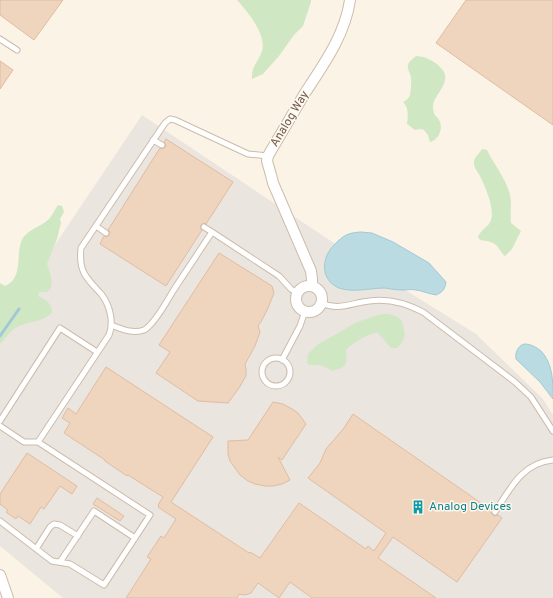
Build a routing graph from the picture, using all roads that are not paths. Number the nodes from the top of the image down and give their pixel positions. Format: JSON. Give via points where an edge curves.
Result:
{"nodes":[{"id":1,"x":350,"y":0,"type":"edge"},
{"id":2,"x":0,"y":39,"type":"edge"},
{"id":3,"x":17,"y":50,"type":"dead end"},
{"id":4,"x":153,"y":140,"type":"junction"},
{"id":5,"x":162,"y":145,"type":"dead end"},
{"id":6,"x":268,"y":156,"type":"junction"},
{"id":7,"x":96,"y":226,"type":"junction"},
{"id":8,"x":204,"y":227,"type":"dead end"},
{"id":9,"x":212,"y":232,"type":"junction"},
{"id":10,"x":106,"y":233,"type":"dead end"},
{"id":11,"x":312,"y":286,"type":"junction"},
{"id":12,"x":297,"y":293,"type":"junction"},
{"id":13,"x":321,"y":303,"type":"junction"},
{"id":14,"x":305,"y":311,"type":"junction"},
{"id":15,"x":111,"y":325,"type":"junction"},
{"id":16,"x":97,"y":352,"type":"junction"},
{"id":17,"x":282,"y":360,"type":"junction"},
{"id":18,"x":0,"y":421,"type":"edge"},
{"id":19,"x":0,"y":426,"type":"edge"},
{"id":20,"x":553,"y":431,"type":"edge"},
{"id":21,"x":38,"y":442,"type":"junction"},
{"id":22,"x":553,"y":460,"type":"edge"},
{"id":23,"x":494,"y":512,"type":"dead end"},
{"id":24,"x":0,"y":521,"type":"edge"},
{"id":25,"x":78,"y":536,"type":"junction"},
{"id":26,"x":135,"y":538,"type":"junction"},
{"id":27,"x":36,"y":549,"type":"junction"},
{"id":28,"x":60,"y":562,"type":"junction"},
{"id":29,"x":0,"y":575,"type":"edge"},
{"id":30,"x":8,"y":598,"type":"edge"}],
"edges":[{"from":1,"to":6,"type":"street","name":"Analog Way","via":[[333,50]]},
{"from":2,"to":3,"type":"lane"},
{"from":4,"to":5,"type":"lane"},
{"from":4,"to":6,"type":"lane","via":[[166,120],[172,119],[248,154]]},
{"from":4,"to":7,"type":"lane"},
{"from":6,"to":11,"type":"street","name":"Analog Way","via":[[268,166],[274,183],[311,271]]},
{"from":7,"to":10,"type":"lane"},
{"from":7,"to":15,"type":"lane","via":[[81,248],[80,261],[91,283],[107,303]]},
{"from":8,"to":9,"type":"lane"},
{"from":9,"to":12,"type":"lane","via":[[279,276]]},
{"from":9,"to":15,"type":"lane","via":[[149,326],[144,330],[134,331]]},
{"from":11,"to":12,"type":"street","via":[[304,287]]},
{"from":11,"to":13,"type":"street","name":"Analog Way","via":[[320,292]]},
{"from":12,"to":14,"type":"street","via":[[298,306]]},
{"from":13,"to":14,"type":"street","via":[[316,310]]},
{"from":13,"to":20,"type":"lane","via":[[335,307],[388,300],[406,304],[423,312],[515,382],[531,397]]},
{"from":14,"to":17,"type":"lane"},
{"from":15,"to":16,"type":"lane","via":[[109,335]]},
{"from":16,"to":18,"type":"lane","via":[[60,328]]},
{"from":16,"to":21,"type":"lane"},
{"from":17,"to":17,"type":"lane","via":[[274,358],[264,366],[262,374],[269,384],[279,385],[287,380],[289,367]]},
{"from":19,"to":21,"type":"lane","via":[[24,442]]},
{"from":21,"to":26,"type":"lane","via":[[150,514]]},
{"from":22,"to":23,"type":"lane","via":[[537,463],[522,473]]},
{"from":24,"to":27,"type":"lane"},
{"from":25,"to":26,"type":"lane","via":[[94,511]]},
{"from":25,"to":27,"type":"lane","via":[[54,524]]},
{"from":25,"to":28,"type":"lane"},
{"from":26,"to":28,"type":"lane","via":[[104,585],[70,564]]},
{"from":27,"to":28,"type":"lane","via":[[52,561]]},
{"from":29,"to":30,"type":"street"}]}
